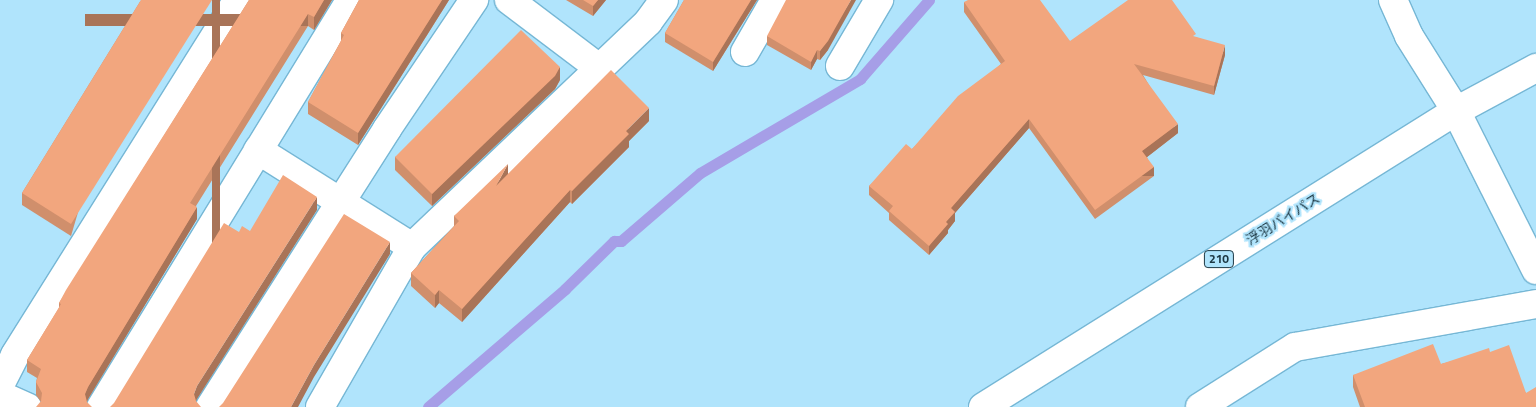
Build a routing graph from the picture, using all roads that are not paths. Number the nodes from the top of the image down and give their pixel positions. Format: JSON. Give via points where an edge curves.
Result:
{"nodes":[{"id":1,"x":238,"y":0,"type":"edge"},
{"id":2,"x":350,"y":0,"type":"edge"},
{"id":3,"x":474,"y":0,"type":"edge"},
{"id":4,"x":509,"y":0,"type":"edge"},
{"id":5,"x":664,"y":0,"type":"edge"},
{"id":6,"x":775,"y":0,"type":"edge"},
{"id":7,"x":879,"y":0,"type":"edge"},
{"id":8,"x":1393,"y":0,"type":"edge"},
{"id":9,"x":745,"y":52,"type":"dead end"},
{"id":10,"x":840,"y":66,"type":"dead end"},
{"id":11,"x":599,"y":68,"type":"junction"},
{"id":12,"x":1536,"y":68,"type":"edge"},
{"id":13,"x":1456,"y":111,"type":"junction"},
{"id":14,"x":258,"y":150,"type":"junction"},
{"id":15,"x":341,"y":202,"type":"junction"},
{"id":16,"x":412,"y":247,"type":"junction"},
{"id":17,"x":1536,"y":270,"type":"edge"},
{"id":18,"x":1536,"y":304,"type":"edge"},
{"id":19,"x":0,"y":385,"type":"edge"},
{"id":20,"x":0,"y":395,"type":"edge"},
{"id":21,"x":27,"y":407,"type":"edge"},
{"id":22,"x":101,"y":407,"type":"edge"},
{"id":23,"x":210,"y":407,"type":"edge"},
{"id":24,"x":320,"y":407,"type":"edge"},
{"id":25,"x":983,"y":407,"type":"edge"},
{"id":26,"x":1200,"y":407,"type":"edge"}],
"edges":[{"from":1,"to":19,"type":"main road","via":[[15,355]]},
{"from":2,"to":14,"type":"main road"},
{"from":3,"to":15,"type":"main road"},
{"from":4,"to":11,"type":"main road"},
{"from":5,"to":11,"type":"main road","via":[[648,22]]},
{"from":6,"to":9,"type":"main road"},
{"from":7,"to":10,"type":"main road"},
{"from":8,"to":13,"type":"main road","via":[[1409,36]]},
{"from":11,"to":16,"type":"main road"},
{"from":12,"to":13,"type":"main road","name":"浮羽バイパス","number":"210"},
{"from":13,"to":17,"type":"main road"},
{"from":13,"to":25,"type":"main road","name":"浮羽バイパス","number":"210"},
{"from":14,"to":15,"type":"main road"},
{"from":14,"to":22,"type":"main road"},
{"from":15,"to":16,"type":"main road"},
{"from":15,"to":23,"type":"main road"},
{"from":16,"to":24,"type":"main road"},
{"from":18,"to":26,"type":"main road","via":[[1295,347]]},
{"from":20,"to":21,"type":"main road"}]}
